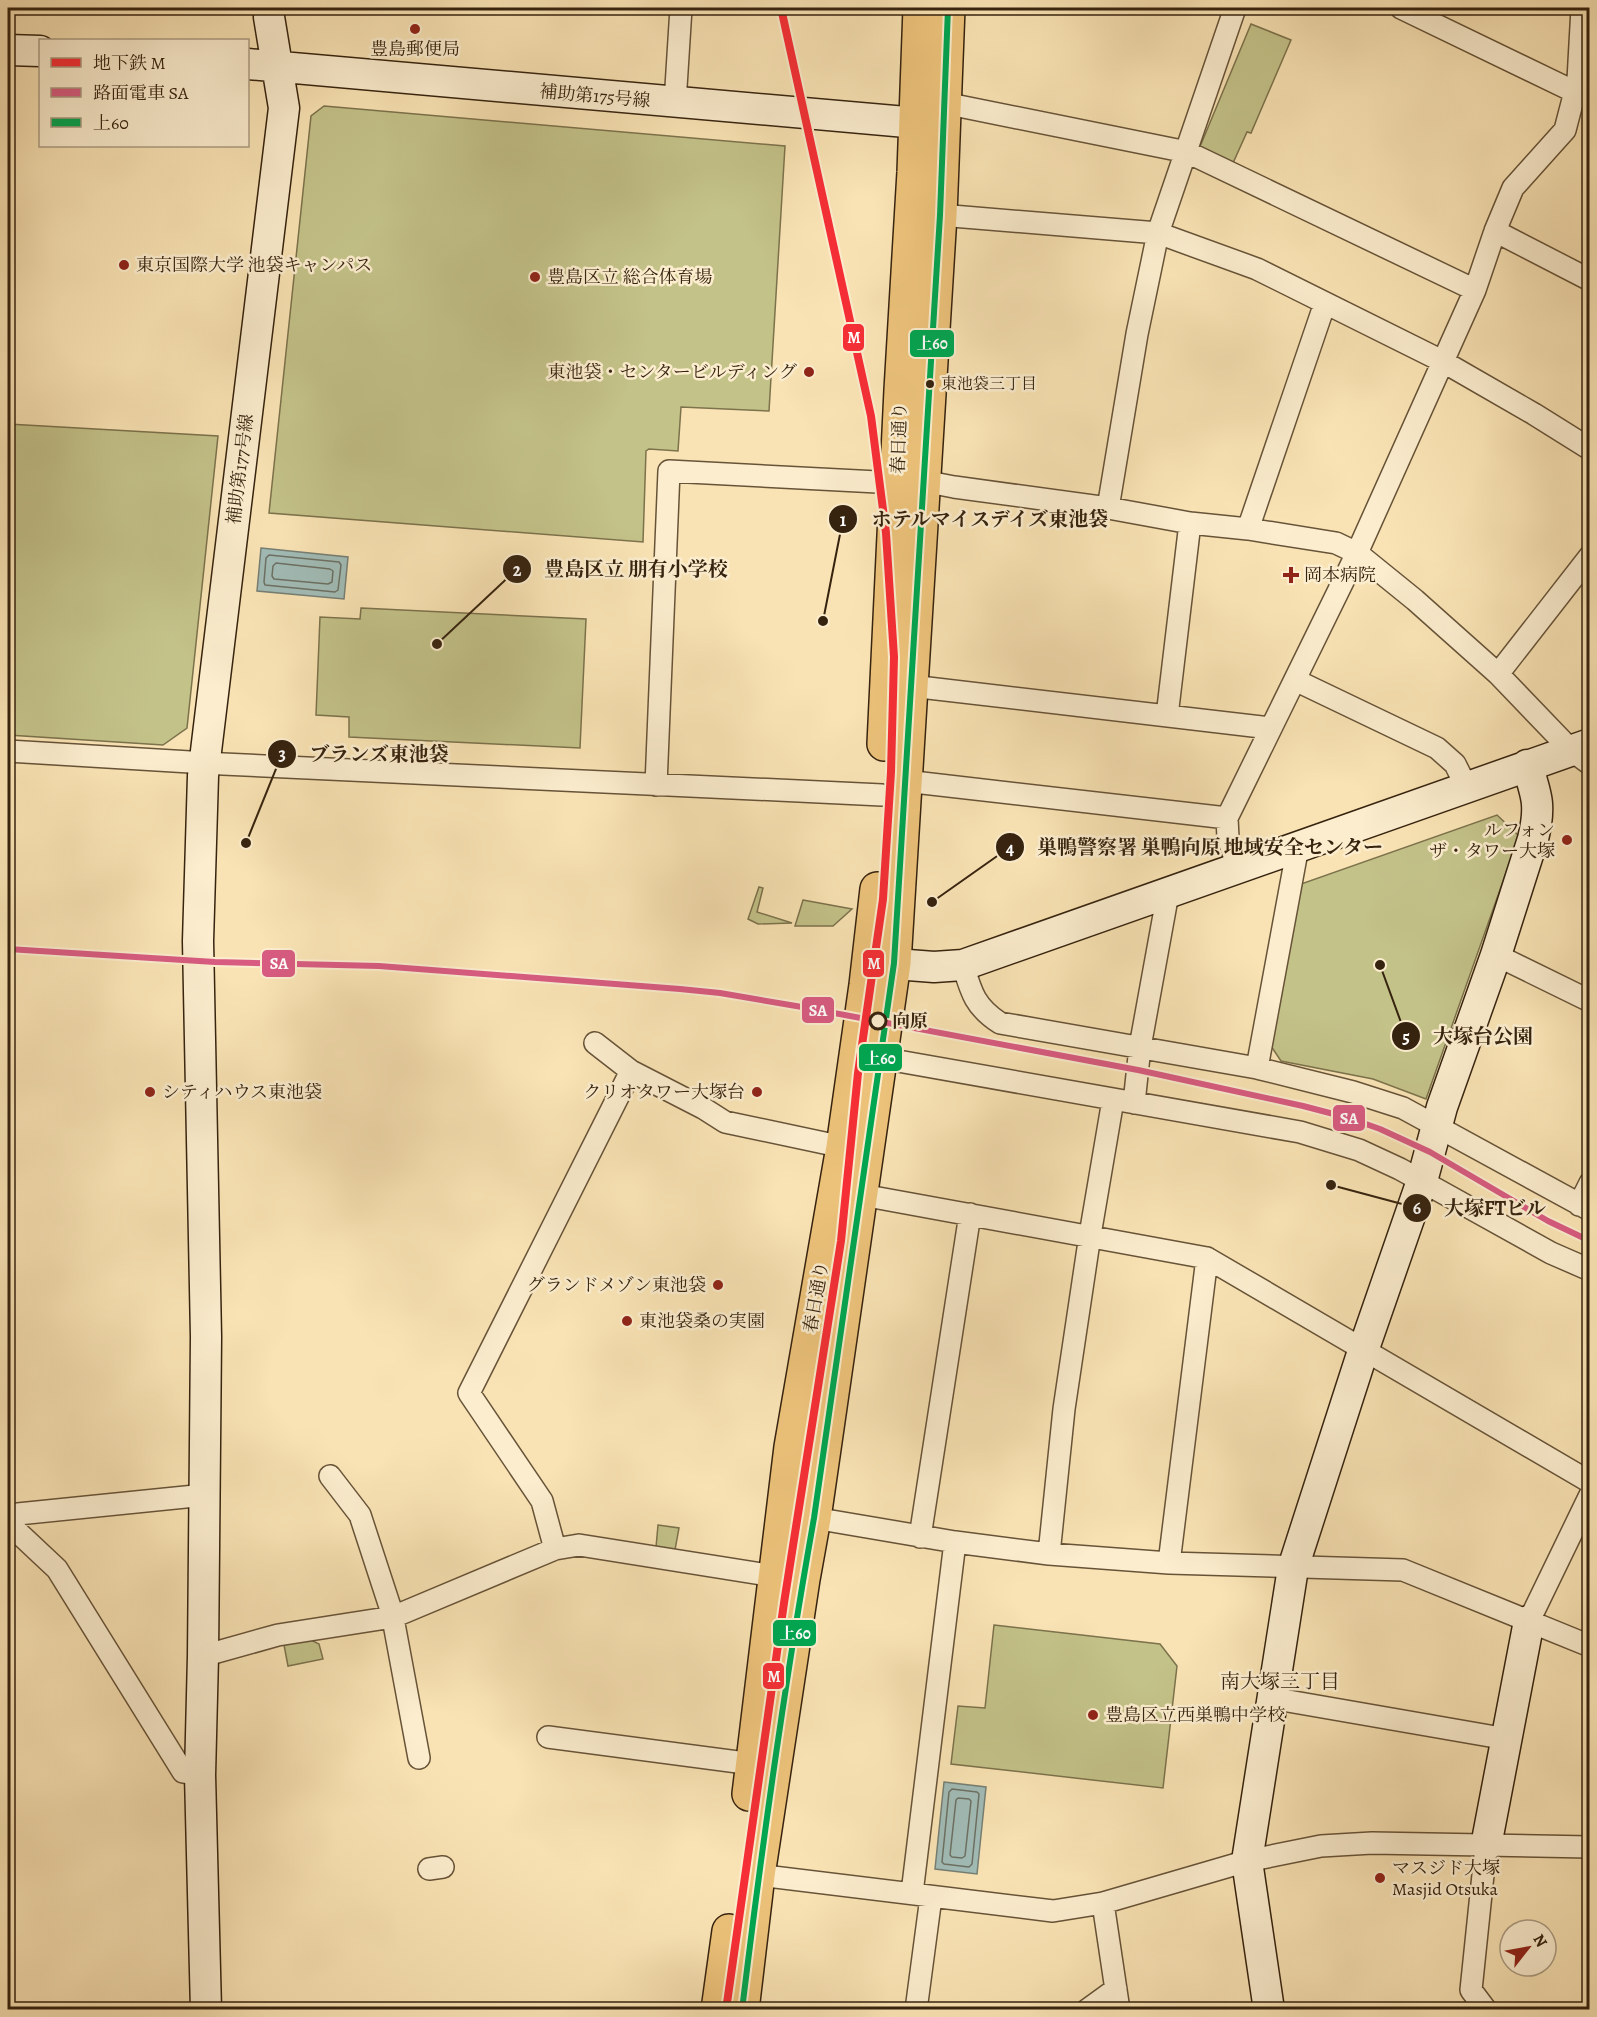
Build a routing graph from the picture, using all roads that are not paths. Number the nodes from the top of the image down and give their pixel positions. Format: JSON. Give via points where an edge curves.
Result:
{"nodes":[{"id":1,"x":269,"y":8,"type":"edge"},
{"id":2,"x":681,"y":8,"type":"edge"},
{"id":3,"x":920,"y":8,"type":"edge"},
{"id":4,"x":948,"y":8,"type":"edge"},
{"id":5,"x":1235,"y":8,"type":"edge"},
{"id":6,"x":1401,"y":8,"type":"edge"},
{"id":7,"x":1584,"y":12,"type":"edge"},
{"id":8,"x":8,"y":50,"type":"edge"},
{"id":9,"x":39,"y":51,"type":"edge"},
{"id":10,"x":249,"y":64,"type":"edge"},
{"id":11,"x":277,"y":67,"type":"junction"},
{"id":12,"x":1575,"y":92,"type":"junction"},
{"id":13,"x":675,"y":103,"type":"junction"},
{"id":14,"x":934,"y":117,"type":"junction"},
{"id":15,"x":1187,"y":152,"type":"junction"},
{"id":16,"x":940,"y":215,"type":"junction"},
{"id":17,"x":1494,"y":231,"type":"junction"},
{"id":18,"x":1158,"y":233,"type":"junction"},
{"id":19,"x":1590,"y":280,"type":"edge"},
{"id":20,"x":1475,"y":290,"type":"junction"},
{"id":21,"x":1325,"y":303,"type":"junction"},
{"id":22,"x":1442,"y":361,"type":"junction"},
{"id":23,"x":1590,"y":449,"type":"edge"},
{"id":24,"x":910,"y":482,"type":"junction"},
{"id":25,"x":1108,"y":508,"type":"junction"},
{"id":26,"x":1190,"y":523,"type":"junction"},
{"id":27,"x":1248,"y":529,"type":"junction"},
{"id":28,"x":1357,"y":553,"type":"junction"},
{"id":29,"x":1590,"y":556,"type":"edge"},
{"id":30,"x":1498,"y":675,"type":"junction"},
{"id":31,"x":1295,"y":680,"type":"junction"},
{"id":32,"x":910,"y":686,"type":"junction"},
{"id":33,"x":1167,"y":716,"type":"junction"},
{"id":34,"x":1270,"y":728,"type":"junction"},
{"id":35,"x":8,"y":751,"type":"edge"},
{"id":36,"x":1584,"y":753,"type":"edge"},
{"id":37,"x":204,"y":763,"type":"junction"},
{"id":38,"x":1527,"y":765,"type":"junction"},
{"id":39,"x":656,"y":784,"type":"junction"},
{"id":40,"x":1466,"y":786,"type":"junction"},
{"id":41,"x":893,"y":788,"type":"junction"},
{"id":42,"x":1227,"y":818,"type":"junction"},
{"id":43,"x":1298,"y":846,"type":"junction"},
{"id":44,"x":1238,"y":867,"type":"junction"},
{"id":45,"x":1168,"y":893,"type":"junction"},
{"id":46,"x":1496,"y":955,"type":"junction"},
{"id":47,"x":882,"y":962,"type":"junction"},
{"id":48,"x":963,"y":965,"type":"junction"},
{"id":49,"x":1590,"y":1000,"type":"edge"},
{"id":50,"x":595,"y":1043,"type":"dead end"},
{"id":51,"x":1140,"y":1047,"type":"junction"},
{"id":52,"x":881,"y":1058,"type":"junction"},
{"id":53,"x":1257,"y":1068,"type":"junction"},
{"id":54,"x":631,"y":1071,"type":"junction"},
{"id":55,"x":1113,"y":1100,"type":"junction"},
{"id":56,"x":1134,"y":1103,"type":"junction"},
{"id":57,"x":1437,"y":1126,"type":"junction"},
{"id":58,"x":843,"y":1147,"type":"junction"},
{"id":59,"x":1422,"y":1181,"type":"junction"},
{"id":60,"x":1590,"y":1183,"type":"edge"},
{"id":61,"x":862,"y":1195,"type":"junction"},
{"id":62,"x":1584,"y":1208,"type":"edge"},
{"id":63,"x":970,"y":1214,"type":"junction"},
{"id":64,"x":1090,"y":1235,"type":"junction"},
{"id":65,"x":1207,"y":1258,"type":"junction"},
{"id":66,"x":1590,"y":1270,"type":"edge"},
{"id":67,"x":1363,"y":1351,"type":"junction"},
{"id":68,"x":330,"y":1476,"type":"dead end"},
{"id":69,"x":1590,"y":1482,"type":"edge"},
{"id":70,"x":205,"y":1495,"type":"junction"},
{"id":71,"x":1590,"y":1495,"type":"edge"},
{"id":72,"x":8,"y":1515,"type":"edge"},
{"id":73,"x":814,"y":1518,"type":"junction"},
{"id":74,"x":8,"y":1523,"type":"edge"},
{"id":75,"x":920,"y":1537,"type":"junction"},
{"id":76,"x":955,"y":1542,"type":"junction"},
{"id":77,"x":555,"y":1549,"type":"junction"},
{"id":78,"x":1049,"y":1554,"type":"junction"},
{"id":79,"x":1169,"y":1563,"type":"junction"},
{"id":80,"x":1293,"y":1568,"type":"junction"},
{"id":81,"x":790,"y":1578,"type":"junction"},
{"id":82,"x":393,"y":1617,"type":"junction"},
{"id":83,"x":1529,"y":1621,"type":"junction"},
{"id":84,"x":1590,"y":1646,"type":"edge"},
{"id":85,"x":204,"y":1656,"type":"junction"},
{"id":86,"x":1271,"y":1698,"type":"junction"},
{"id":87,"x":548,"y":1737,"type":"dead end"},
{"id":88,"x":1506,"y":1739,"type":"junction"},
{"id":89,"x":419,"y":1758,"type":"dead end"},
{"id":90,"x":753,"y":1764,"type":"junction"},
{"id":91,"x":200,"y":1775,"type":"junction"},
{"id":92,"x":1486,"y":1846,"type":"junction"},
{"id":93,"x":1590,"y":1846,"type":"edge"},
{"id":94,"x":1247,"y":1862,"type":"junction"},
{"id":95,"x":758,"y":1875,"type":"junction"},
{"id":96,"x":921,"y":1895,"type":"junction"},
{"id":97,"x":1103,"y":1903,"type":"junction"},
{"id":98,"x":1117,"y":2000,"type":"edge"},
{"id":99,"x":1483,"y":2005,"type":"edge"},
{"id":100,"x":206,"y":2010,"type":"edge"},
{"id":101,"x":718,"y":2010,"type":"edge"},
{"id":102,"x":741,"y":2010,"type":"edge"},
{"id":103,"x":916,"y":2010,"type":"edge"},
{"id":104,"x":1088,"y":2010,"type":"edge"},
{"id":105,"x":1269,"y":2010,"type":"edge"}],
"edges":[{"from":1,"to":11,"type":"street","name":"補助第177号線"},
{"from":2,"to":13,"type":"street"},
{"from":3,"to":14,"type":"highway","name":"春日通り"},
{"from":4,"to":14,"type":"highway","name":"春日通り"},
{"from":5,"to":15,"type":"street"},
{"from":6,"to":12,"type":"street"},
{"from":7,"to":12,"type":"street"},
{"from":8,"to":9,"type":"street"},
{"from":10,"to":11,"type":"street","name":"補助第175号線"},
{"from":11,"to":13,"type":"street","name":"補助第175号線"},
{"from":11,"to":37,"type":"street","name":"補助第177号線","via":[[284,108]]},
{"from":12,"to":17,"type":"street","via":[[1565,130],[1513,188]]},
{"from":13,"to":14,"type":"street","name":"補助第175号線"},
{"from":14,"to":15,"type":"street"},
{"from":14,"to":16,"type":"highway","name":"春日通り"},
{"from":14,"to":24,"type":"highway","name":"春日通り"},
{"from":15,"to":18,"type":"street"},
{"from":15,"to":20,"type":"street"},
{"from":16,"to":18,"type":"street"},
{"from":16,"to":24,"type":"highway","name":"春日通り"},
{"from":17,"to":19,"type":"street"},
{"from":17,"to":20,"type":"street"},
{"from":18,"to":21,"type":"street","via":[[1257,269]]},
{"from":18,"to":25,"type":"street"},
{"from":20,"to":22,"type":"street"},
{"from":21,"to":22,"type":"street"},
{"from":21,"to":27,"type":"street"},
{"from":22,"to":23,"type":"street"},
{"from":22,"to":28,"type":"street"},
{"from":24,"to":25,"type":"street"},
{"from":24,"to":32,"type":"highway","name":"春日通り"},
{"from":24,"to":39,"type":"street","via":[[669,471]]},
{"from":24,"to":41,"type":"highway","name":"春日通り"},
{"from":25,"to":26,"type":"street"},
{"from":26,"to":27,"type":"street"},
{"from":26,"to":33,"type":"street"},
{"from":27,"to":28,"type":"street","via":[[1336,543]]},
{"from":28,"to":30,"type":"street"},
{"from":28,"to":31,"type":"street"},
{"from":29,"to":30,"type":"street"},
{"from":30,"to":36,"type":"street"},
{"from":31,"to":34,"type":"street"},
{"from":31,"to":40,"type":"street","via":[[1437,748],[1455,764]]},
{"from":32,"to":33,"type":"street"},
{"from":32,"to":41,"type":"highway","name":"春日通り"},
{"from":33,"to":34,"type":"street"},
{"from":34,"to":42,"type":"street"},
{"from":35,"to":37,"type":"street"},
{"from":36,"to":38,"type":"street"},
{"from":37,"to":39,"type":"street"},
{"from":37,"to":70,"type":"street","name":"補助第177号線","via":[[198,932]]},
{"from":38,"to":40,"type":"street"},
{"from":38,"to":46,"type":"street","via":[[1539,805],[1538,819]]},
{"from":39,"to":41,"type":"street"},
{"from":40,"to":43,"type":"street"},
{"from":41,"to":42,"type":"street"},
{"from":41,"to":47,"type":"highway","name":"春日通り"},
{"from":42,"to":44,"type":"street","via":[[1228,838]]},
{"from":43,"to":44,"type":"street"},
{"from":43,"to":53,"type":"street"},
{"from":44,"to":45,"type":"street"},
{"from":45,"to":48,"type":"street"},
{"from":45,"to":51,"type":"street"},
{"from":46,"to":49,"type":"street"},
{"from":46,"to":57,"type":"street"},
{"from":47,"to":48,"type":"street","via":[[934,967]]},
{"from":47,"to":52,"type":"highway","name":"春日通り"},
{"from":47,"to":58,"type":"highway","name":"春日通り"},
{"from":48,"to":51,"type":"street","via":[[971,993],[985,1014],[1000,1023]]},
{"from":50,"to":54,"type":"street"},
{"from":51,"to":53,"type":"street"},
{"from":51,"to":56,"type":"street"},
{"from":52,"to":55,"type":"street"},
{"from":52,"to":61,"type":"highway","name":"春日通り"},
{"from":53,"to":57,"type":"street","via":[[1403,1108]]},
{"from":54,"to":58,"type":"street","via":[[725,1122]]},
{"from":54,"to":77,"type":"street","via":[[469,1393],[542,1501]]},
{"from":55,"to":56,"type":"street"},
{"from":55,"to":64,"type":"street"},
{"from":56,"to":59,"type":"street","via":[[1300,1132],[1359,1150]]},
{"from":57,"to":59,"type":"street"},
{"from":57,"to":62,"type":"street"},
{"from":58,"to":81,"type":"highway","name":"春日通り","via":[[791,1447]]},
{"from":59,"to":66,"type":"street","via":[[1551,1253]]},
{"from":59,"to":67,"type":"street"},
{"from":60,"to":62,"type":"street"},
{"from":61,"to":63,"type":"street"},
{"from":61,"to":73,"type":"highway","name":"春日通り"},
{"from":63,"to":64,"type":"street"},
{"from":63,"to":75,"type":"street"},
{"from":64,"to":65,"type":"street"},
{"from":64,"to":78,"type":"street","via":[[1064,1408]]},
{"from":65,"to":67,"type":"street"},
{"from":65,"to":79,"type":"street"},
{"from":67,"to":69,"type":"street"},
{"from":67,"to":80,"type":"street"},
{"from":68,"to":82,"type":"street","via":[[360,1515]]},
{"from":70,"to":72,"type":"street"},
{"from":70,"to":85,"type":"street","name":"補助第177号線"},
{"from":71,"to":83,"type":"street"},
{"from":73,"to":75,"type":"street"},
{"from":73,"to":81,"type":"highway","name":"春日通り"},
{"from":74,"to":91,"type":"street","via":[[57,1569],[183,1772]]},
{"from":75,"to":76,"type":"street"},
{"from":76,"to":78,"type":"street"},
{"from":76,"to":96,"type":"street"},
{"from":77,"to":81,"type":"street","via":[[579,1545]]},
{"from":77,"to":82,"type":"street"},
{"from":78,"to":79,"type":"street"},
{"from":79,"to":80,"type":"street"},
{"from":80,"to":83,"type":"street","via":[[1403,1570]]},
{"from":80,"to":86,"type":"street"},
{"from":81,"to":90,"type":"highway","name":"春日通り"},
{"from":81,"to":95,"type":"highway","name":"春日通り"},
{"from":82,"to":85,"type":"street","via":[[278,1635]]},
{"from":82,"to":89,"type":"street"},
{"from":83,"to":84,"type":"street"},
{"from":83,"to":88,"type":"street"},
{"from":85,"to":91,"type":"street","name":"補助第177号線"},
{"from":86,"to":88,"type":"street"},
{"from":86,"to":94,"type":"street"},
{"from":87,"to":90,"type":"street"},
{"from":88,"to":92,"type":"street"},
{"from":90,"to":101,"type":"highway","name":"春日通り"},
{"from":91,"to":100,"type":"street","name":"補助第177号線"},
{"from":92,"to":93,"type":"street"},
{"from":92,"to":94,"type":"street","via":[[1320,1846]]},
{"from":92,"to":99,"type":"street","via":[[1472,1990]]},
{"from":94,"to":97,"type":"street"},
{"from":94,"to":105,"type":"street"},
{"from":95,"to":96,"type":"street"},
{"from":95,"to":102,"type":"highway","name":"春日通り"},
{"from":96,"to":97,"type":"street","via":[[1053,1911]]},
{"from":96,"to":103,"type":"street"},
{"from":97,"to":98,"type":"street"},
{"from":98,"to":104,"type":"street"}]}
